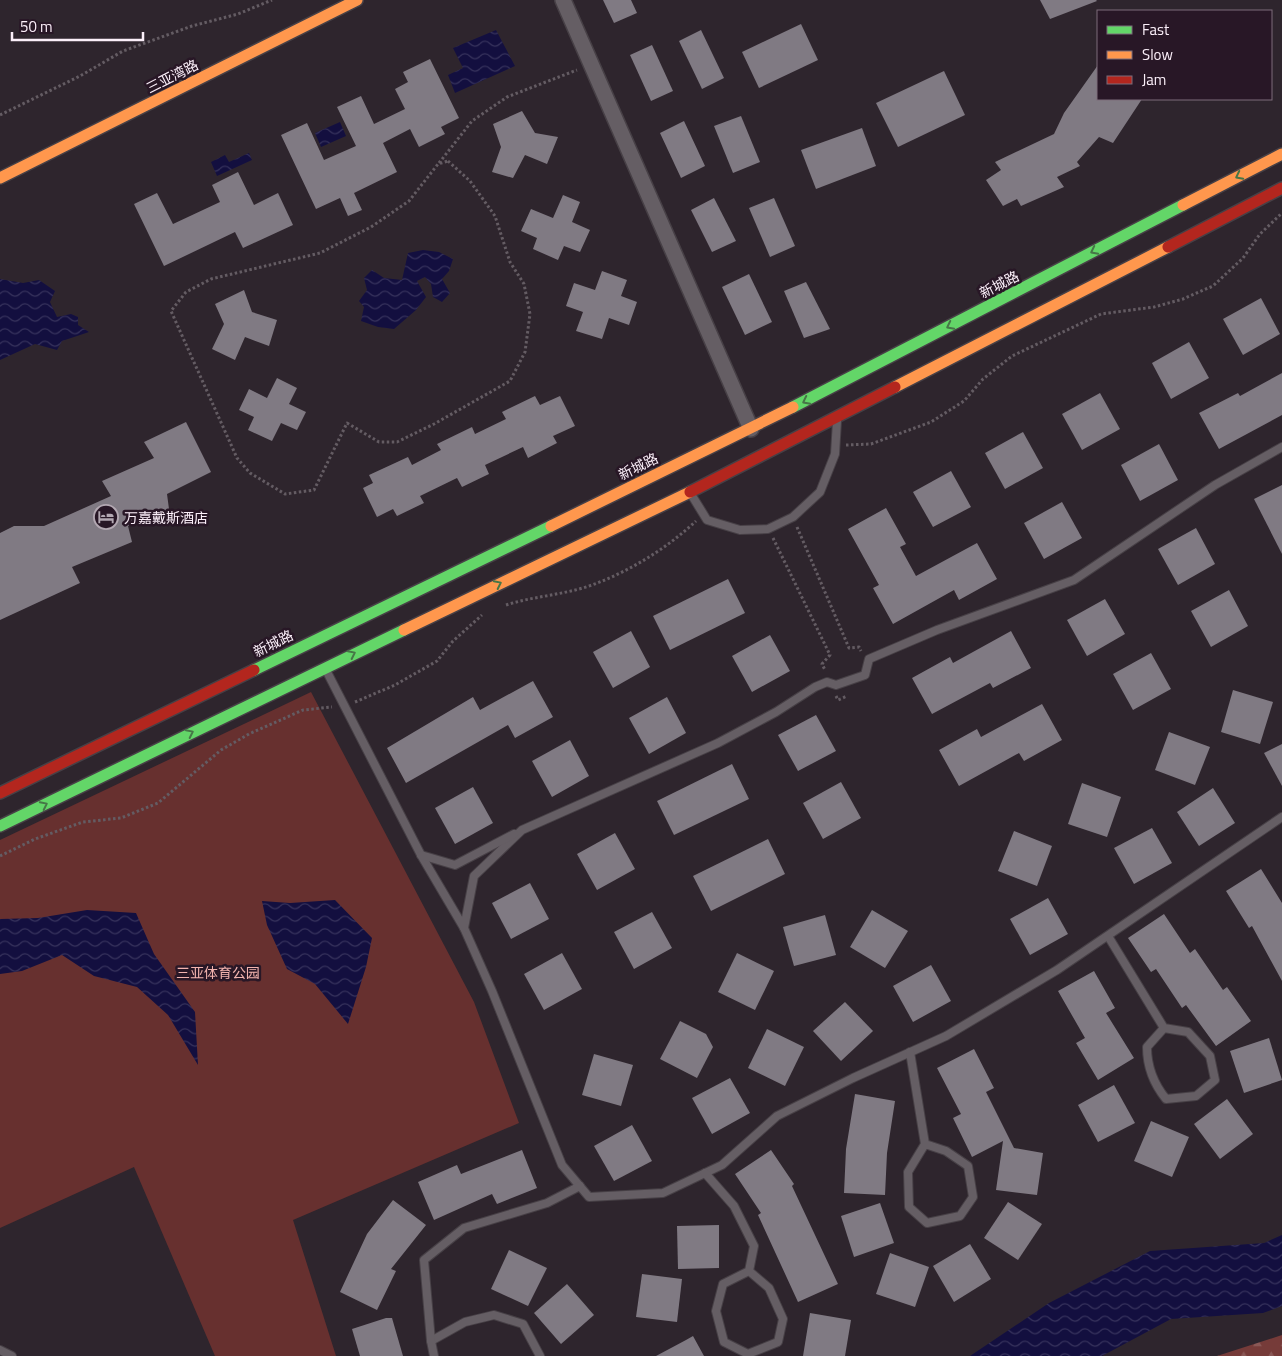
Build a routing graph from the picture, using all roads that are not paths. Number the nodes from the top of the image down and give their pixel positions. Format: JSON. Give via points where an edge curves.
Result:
{"nodes":[{"id":1,"x":356,"y":0,"type":"edge"},
{"id":2,"x":563,"y":0,"type":"edge"},
{"id":3,"x":1282,"y":154,"type":"edge"},
{"id":4,"x":0,"y":178,"type":"edge"},
{"id":5,"x":1282,"y":188,"type":"edge"},
{"id":6,"x":837,"y":418,"type":"junction"},
{"id":7,"x":751,"y":429,"type":"junction"},
{"id":8,"x":1282,"y":447,"type":"edge"},
{"id":9,"x":690,"y":493,"type":"junction"},
{"id":10,"x":324,"y":667,"type":"junction"},
{"id":11,"x":0,"y":793,"type":"edge"},
{"id":12,"x":1281,"y":821,"type":"edge"},
{"id":13,"x":0,"y":826,"type":"edge"},
{"id":14,"x":522,"y":830,"type":"junction"},
{"id":15,"x":421,"y":855,"type":"junction"},
{"id":16,"x":464,"y":928,"type":"junction"},
{"id":17,"x":1108,"y":936,"type":"junction"},
{"id":18,"x":1164,"y":1028,"type":"junction"},
{"id":19,"x":910,"y":1052,"type":"junction"},
{"id":20,"x":925,"y":1144,"type":"junction"},
{"id":21,"x":706,"y":1173,"type":"junction"},
{"id":22,"x":580,"y":1186,"type":"junction"},
{"id":23,"x":749,"y":1270,"type":"junction"},
{"id":24,"x":431,"y":1341,"type":"junction"},
{"id":25,"x":0,"y":1350,"type":"edge"},
{"id":26,"x":12,"y":1356,"type":"edge"},
{"id":27,"x":434,"y":1356,"type":"edge"},
{"id":28,"x":540,"y":1356,"type":"edge"}],
"edges":[{"from":1,"to":4,"type":"main road","name":"三亚湾路"},
{"from":2,"to":7,"type":"street"},
{"from":3,"to":7,"type":"main road","name":"新城路","one_way":true},
{"from":5,"to":6,"type":"main road"},
{"from":6,"to":9,"type":"main road"},
{"from":6,"to":9,"type":"lane","via":[[835,454],[820,492],[793,517],[768,529],[740,530],[707,520]]},
{"from":7,"to":11,"type":"main road","name":"新城路"},
{"from":8,"to":14,"type":"lane","via":[[1215,485],[1074,580],[937,630],[869,660],[865,675],[836,685],[826,682],[815,686],[776,712],[718,743]]},
{"from":10,"to":9,"type":"main road","one_way":true},
{"from":13,"to":10,"type":"main road","one_way":true},
{"from":10,"to":15,"type":"lane"},
{"from":12,"to":17,"type":"lane"},
{"from":14,"to":15,"type":"lane","via":[[454,866]]},
{"from":14,"to":16,"type":"lane","via":[[474,876]]},
{"from":15,"to":16,"type":"lane"},
{"from":16,"to":22,"type":"lane","via":[[562,1165]]},
{"from":17,"to":18,"type":"lane"},
{"from":17,"to":19,"type":"lane","via":[[972,1021]]},
{"from":18,"to":18,"type":"lane","via":[[1188,1032],[1210,1056],[1215,1080],[1196,1096],[1166,1099],[1156,1086],[1147,1062],[1147,1047]]},
{"from":19,"to":20,"type":"lane"},
{"from":19,"to":21,"type":"lane","via":[[777,1116],[722,1165]]},
{"from":20,"to":20,"type":"lane","via":[[908,1172],[909,1207],[927,1222],[960,1216],[973,1197],[968,1166],[946,1151]]},
{"from":21,"to":22,"type":"lane","via":[[663,1193],[589,1197]]},
{"from":21,"to":23,"type":"lane","via":[[734,1206],[754,1246]]},
{"from":22,"to":24,"type":"lane","via":[[547,1203],[464,1228],[424,1260]]},
{"from":23,"to":23,"type":"lane","via":[[723,1284],[716,1311],[724,1342],[748,1354],[778,1342],[783,1319],[769,1288]]},
{"from":24,"to":27,"type":"lane"},
{"from":24,"to":28,"type":"lane","via":[[465,1322],[494,1315],[523,1324]]},
{"from":25,"to":26,"type":"lane"}]}
